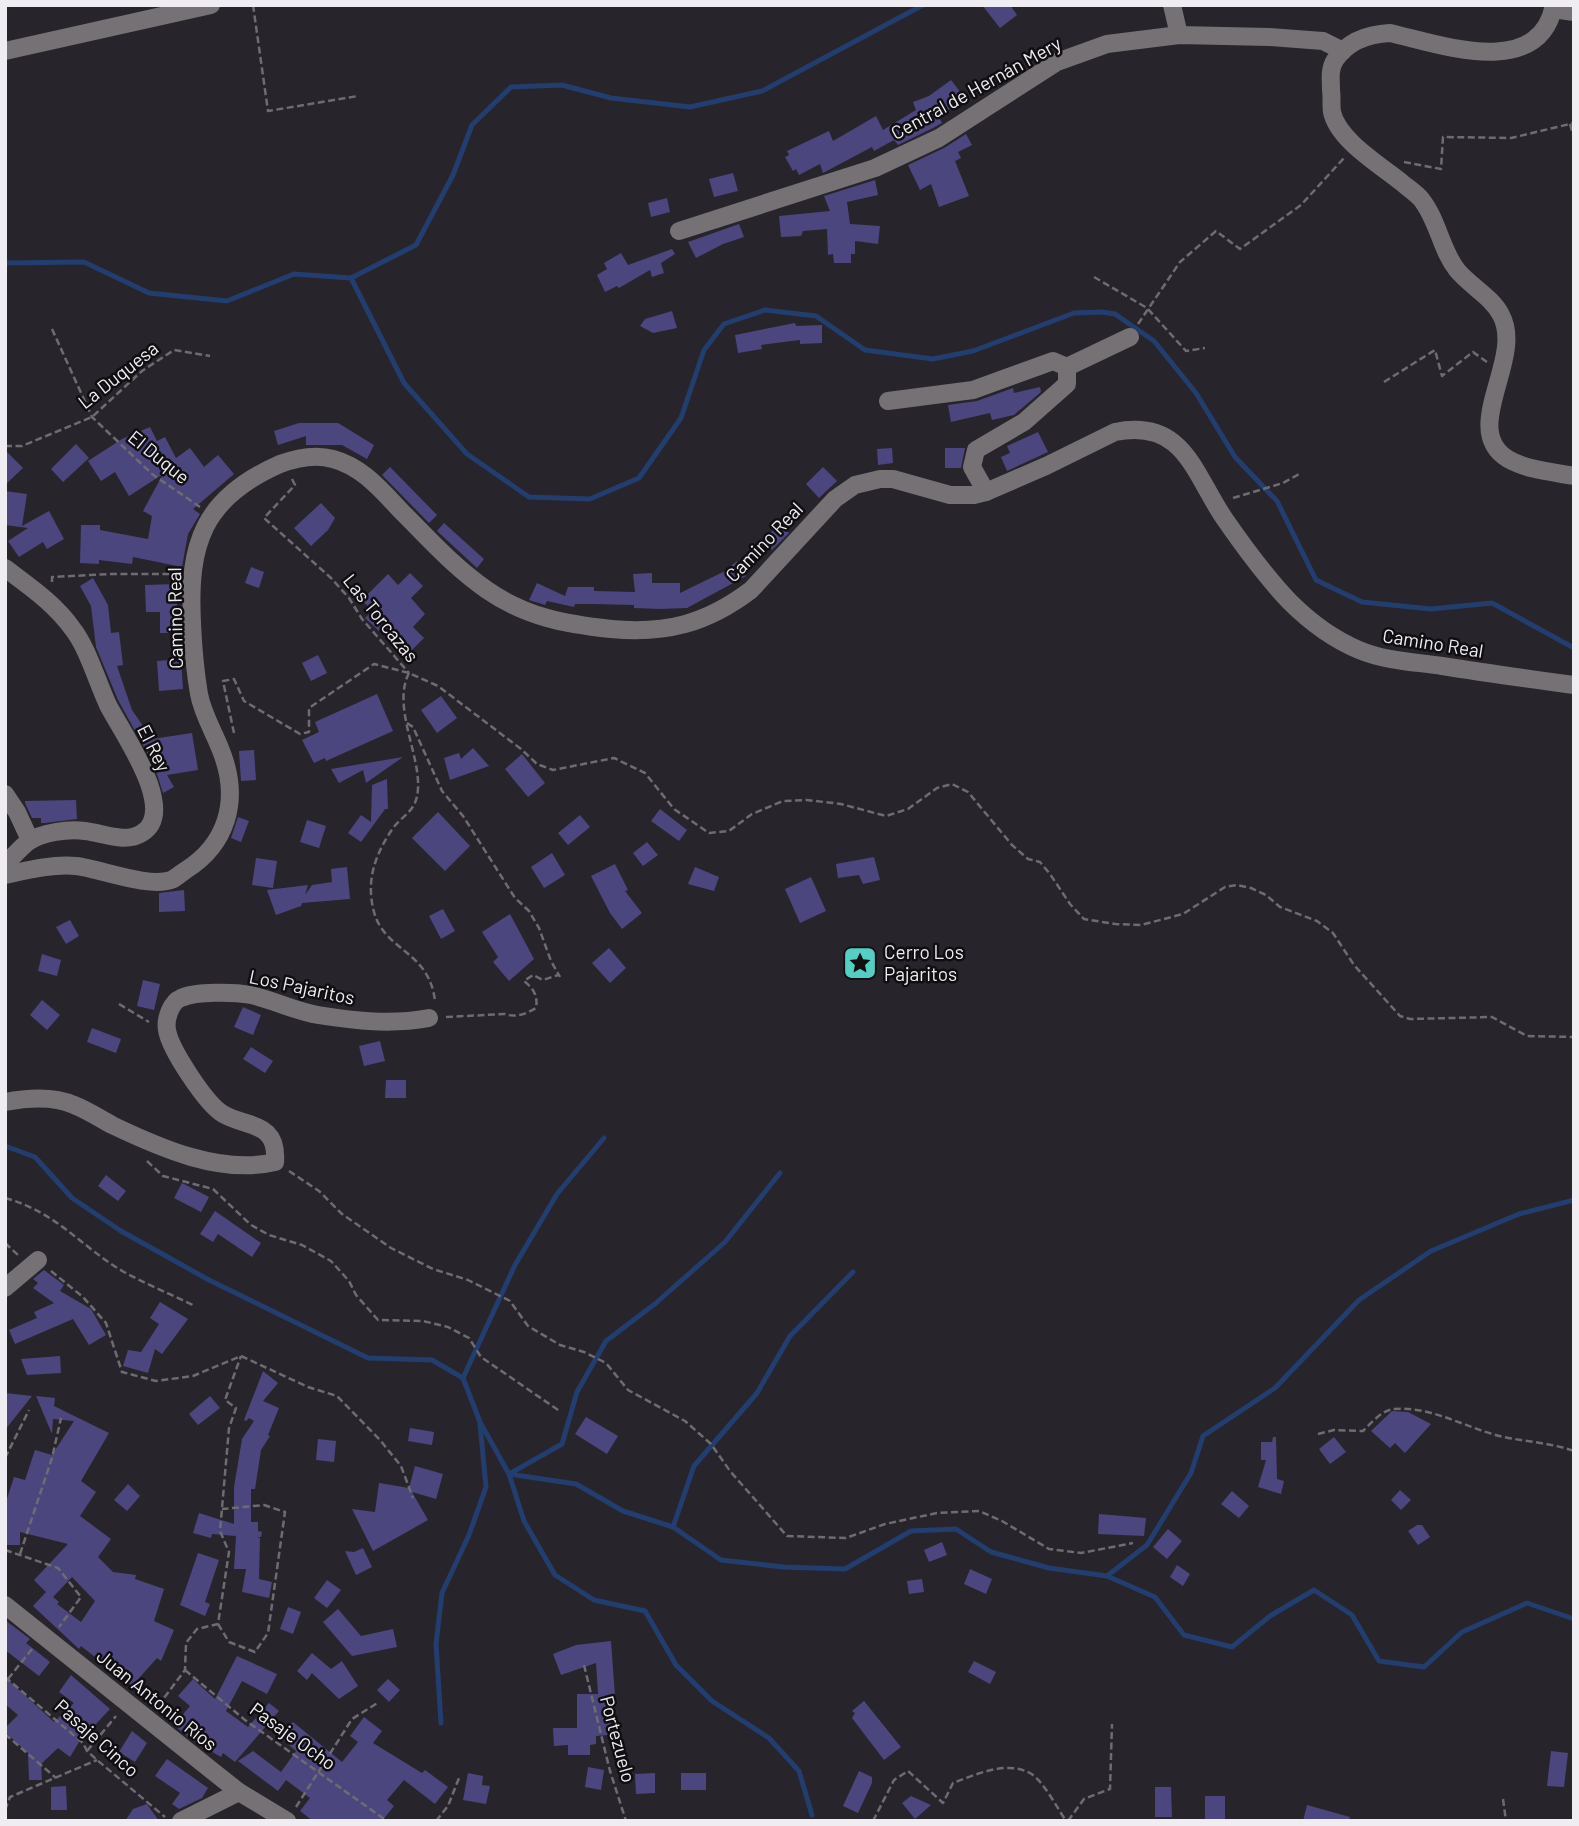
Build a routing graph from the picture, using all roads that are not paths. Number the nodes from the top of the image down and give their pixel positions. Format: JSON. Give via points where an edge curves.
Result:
{"nodes":[{"id":1,"x":211,"y":5,"type":"edge"},
{"id":2,"x":1172,"y":5,"type":"edge"},
{"id":3,"x":1554,"y":7,"type":"edge"},
{"id":4,"x":1574,"y":12,"type":"edge"},
{"id":5,"x":1179,"y":35,"type":"junction"},
{"id":6,"x":5,"y":51,"type":"edge"},
{"id":7,"x":1343,"y":51,"type":"junction"},
{"id":8,"x":679,"y":231,"type":"dead end"},
{"id":9,"x":1130,"y":337,"type":"dead end"},
{"id":10,"x":1067,"y":368,"type":"junction"},
{"id":11,"x":888,"y":401,"type":"dead end"},
{"id":12,"x":1574,"y":476,"type":"edge"},
{"id":13,"x":986,"y":492,"type":"junction"},
{"id":14,"x":5,"y":568,"type":"edge"},
{"id":15,"x":1574,"y":685,"type":"edge"},
{"id":16,"x":5,"y":794,"type":"edge"},
{"id":17,"x":30,"y":840,"type":"junction"},
{"id":18,"x":5,"y":864,"type":"edge"},
{"id":19,"x":5,"y":876,"type":"edge"},
{"id":20,"x":429,"y":1018,"type":"road end"},
{"id":21,"x":5,"y":1102,"type":"edge"},
{"id":22,"x":38,"y":1260,"type":"road end"},
{"id":23,"x":5,"y":1288,"type":"edge"},
{"id":24,"x":5,"y":1605,"type":"edge"},
{"id":25,"x":239,"y":1791,"type":"junction"},
{"id":26,"x":291,"y":1816,"type":"edge"},
{"id":27,"x":181,"y":1821,"type":"edge"}],
"edges":[{"from":1,"to":6,"type":"street"},
{"from":2,"to":5,"type":"street"},
{"from":3,"to":4,"type":"street"},
{"from":3,"to":7,"type":"street","via":[[1536,38],[1501,52],[1476,52],[1390,33],[1361,38]]},
{"from":5,"to":7,"type":"street","name":"Central de Hernán Mery","via":[[1323,41]]},
{"from":5,"to":8,"type":"street","name":"Central de Hernán Mery","via":[[1107,44],[1058,62],[939,138],[875,168]]},
{"from":7,"to":12,"type":"street","via":[[1330,68],[1332,113],[1343,133],[1420,198],[1458,271],[1501,315],[1508,344],[1488,421],[1491,439],[1509,460]]},
{"from":9,"to":10,"type":"street"},
{"from":10,"to":11,"type":"street","via":[[1054,361],[973,390]]},
{"from":10,"to":13,"type":"street","via":[[1067,384],[1024,422],[976,450],[972,467]]},
{"from":13,"to":15,"type":"street","name":"Camino Real","via":[[1104,436],[1126,430],[1149,431],[1185,452],[1250,554],[1303,615],[1338,640],[1378,657]]},
{"from":13,"to":19,"type":"street","name":"Camino Real","via":[[950,495],[893,479],[855,485],[835,499],[737,601],[690,624],[652,631],[566,624],[524,611],[460,571],[367,476],[332,459],[314,456],[284,463],[234,491],[211,515],[197,542],[191,574],[200,696],[229,777],[229,807],[215,846],[169,881],[77,866],[42,867]]},
{"from":14,"to":17,"type":"street","name":"El Rey","via":[[55,606],[75,631],[147,776],[155,814],[149,828],[131,837],[71,831]]},
{"from":16,"to":17,"type":"street"},
{"from":17,"to":18,"type":"street","name":"El Rey"},
{"from":20,"to":21,"type":"street","name":"Los Pajaritos","via":[[402,1023],[358,1020],[314,1014],[248,995],[181,998],[171,1007],[166,1027],[173,1048],[222,1113],[266,1131],[276,1150],[275,1162],[256,1167],[161,1148],[72,1104],[27,1098]]},
{"from":22,"to":23,"type":"street"},
{"from":24,"to":25,"type":"street","name":"Juan Antonio Ríos"},
{"from":25,"to":26,"type":"street","name":"Juan Antonio Ríos"},
{"from":25,"to":27,"type":"street"}]}
